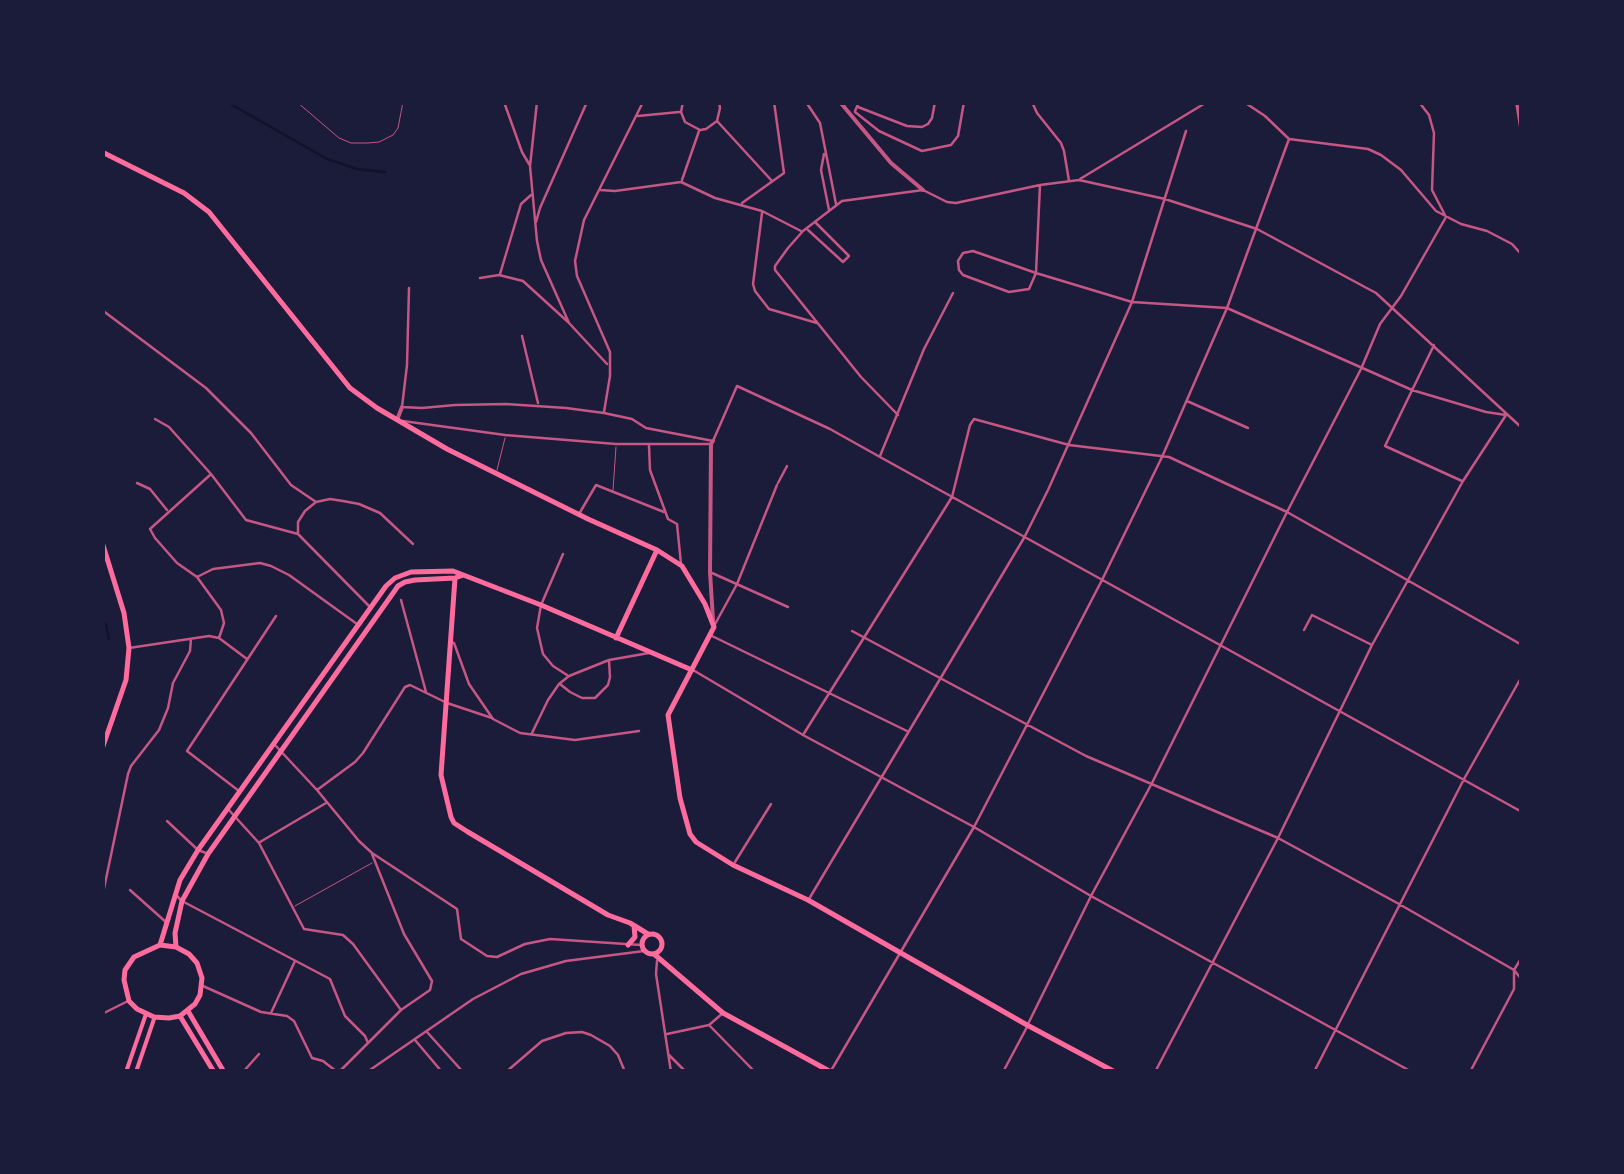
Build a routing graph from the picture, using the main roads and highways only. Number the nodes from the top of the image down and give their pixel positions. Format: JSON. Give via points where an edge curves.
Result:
{"nodes":[{"id":1,"x":102,"y":152,"type":"edge"},
{"id":2,"x":102,"y":542,"type":"edge"},
{"id":3,"x":657,"y":550,"type":"junction"},
{"id":4,"x":463,"y":574,"type":"junction"},
{"id":5,"x":455,"y":578,"type":"junction"},
{"id":6,"x":616,"y":638,"type":"junction"},
{"id":7,"x":692,"y":670,"type":"junction"},
{"id":8,"x":102,"y":749,"type":"edge"},
{"id":9,"x":634,"y":926,"type":"junction"},
{"id":10,"x":648,"y":934,"type":"junction"},
{"id":11,"x":628,"y":945,"type":"road end"},
{"id":12,"x":160,"y":946,"type":"junction"},
{"id":13,"x":176,"y":948,"type":"junction"},
{"id":14,"x":658,"y":954,"type":"junction"},
{"id":15,"x":188,"y":1011,"type":"junction"},
{"id":16,"x":146,"y":1014,"type":"junction"},
{"id":17,"x":180,"y":1016,"type":"junction"},
{"id":18,"x":155,"y":1017,"type":"junction"},
{"id":19,"x":126,"y":1072,"type":"edge"},
{"id":20,"x":136,"y":1072,"type":"edge"},
{"id":21,"x":214,"y":1072,"type":"edge"},
{"id":22,"x":224,"y":1072,"type":"edge"},
{"id":23,"x":831,"y":1072,"type":"edge"},
{"id":24,"x":1115,"y":1072,"type":"edge"}],
"edges":[{"from":1,"to":3,"type":"main road","via":[[202,205],[350,388],[447,449]]},
{"from":2,"to":8,"type":"main road","via":[[129,648],[126,680]]},
{"from":3,"to":6,"type":"main road"},
{"from":3,"to":7,"type":"main road","via":[[682,566],[714,627]]},
{"from":4,"to":5,"type":"main road"},
{"from":4,"to":6,"type":"main road"},
{"from":4,"to":12,"type":"main road","via":[[404,574],[390,581],[198,850],[180,880]]},
{"from":5,"to":9,"type":"main road","via":[[441,775],[454,823]]},
{"from":5,"to":13,"type":"main road","via":[[398,586],[208,854],[182,901]]},
{"from":6,"to":7,"type":"main road"},
{"from":7,"to":24,"type":"main road","via":[[668,715],[680,798],[696,842]]},
{"from":9,"to":10,"type":"main road"},
{"from":9,"to":11,"type":"main road"},
{"from":10,"to":14,"type":"main road","via":[[660,937]]},
{"from":10,"to":14,"type":"main road","via":[[643,948]]},
{"from":12,"to":13,"type":"main road"},
{"from":12,"to":16,"type":"main road","via":[[134,957],[125,970],[129,1001]]},
{"from":13,"to":15,"type":"main road","via":[[197,964],[202,985]]},
{"from":14,"to":23,"type":"main road","via":[[723,1014]]},
{"from":15,"to":17,"type":"main road"},
{"from":15,"to":22,"type":"main road"},
{"from":16,"to":18,"type":"main road"},
{"from":16,"to":19,"type":"main road"},
{"from":17,"to":18,"type":"main road"},
{"from":17,"to":21,"type":"main road"},
{"from":18,"to":20,"type":"main road"}]}
